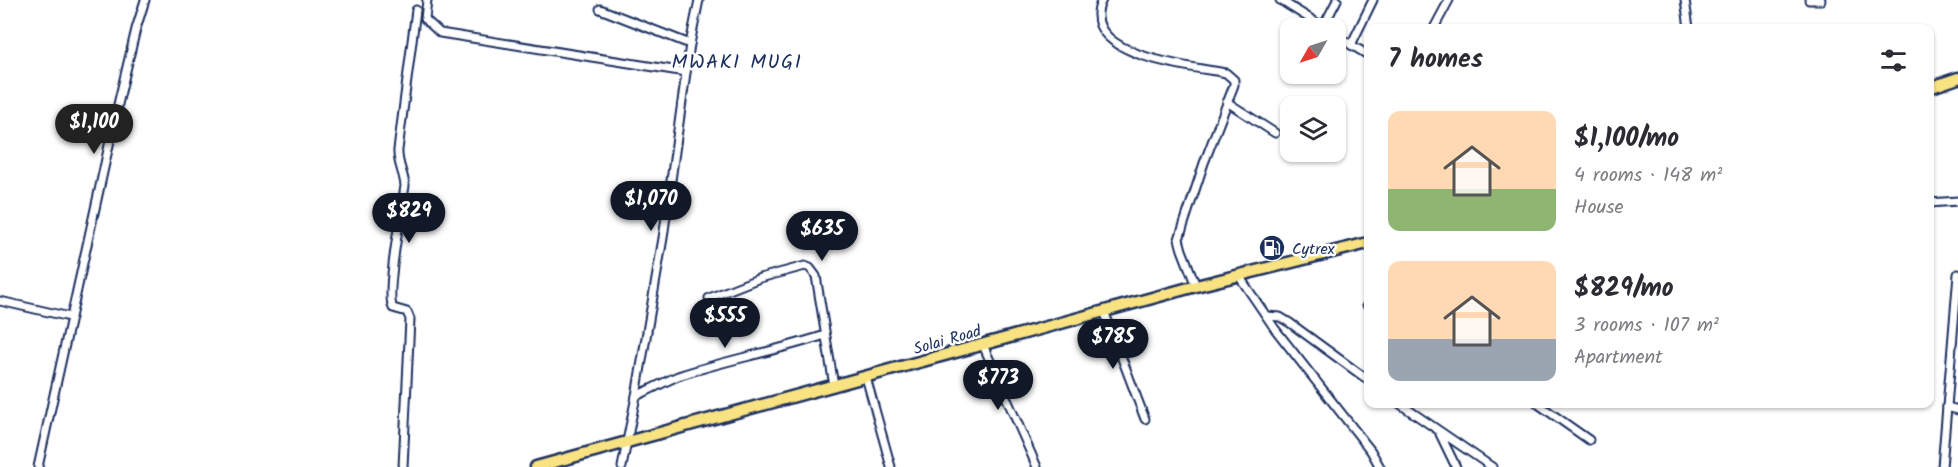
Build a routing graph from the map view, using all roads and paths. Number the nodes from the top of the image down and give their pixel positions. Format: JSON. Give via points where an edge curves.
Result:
{"nodes":[{"id":1,"x":145,"y":0,"type":"edge"},
{"id":2,"x":428,"y":0,"type":"edge"},
{"id":3,"x":699,"y":0,"type":"edge"},
{"id":4,"x":1102,"y":0,"type":"edge"},
{"id":5,"x":1280,"y":0,"type":"edge"},
{"id":6,"x":1337,"y":0,"type":"edge"},
{"id":7,"x":1373,"y":0,"type":"edge"},
{"id":8,"x":1449,"y":0,"type":"edge"},
{"id":9,"x":1685,"y":0,"type":"edge"},
{"id":10,"x":1809,"y":0,"type":"edge"},
{"id":11,"x":1821,"y":0,"type":"edge"},
{"id":12,"x":600,"y":9,"type":"dead end"},
{"id":13,"x":416,"y":10,"type":"dead end"},
{"id":14,"x":1308,"y":18,"type":"edge"},
{"id":15,"x":1329,"y":18,"type":"edge"},
{"id":16,"x":1436,"y":24,"type":"edge"},
{"id":17,"x":1688,"y":24,"type":"edge"},
{"id":18,"x":1346,"y":42,"type":"edge"},
{"id":19,"x":690,"y":44,"type":"junction"},
{"id":20,"x":1351,"y":45,"type":"junction"},
{"id":21,"x":1364,"y":53,"type":"edge"},
{"id":22,"x":686,"y":72,"type":"junction"},
{"id":23,"x":1958,"y":78,"type":"edge"},
{"id":24,"x":1934,"y":86,"type":"edge"},
{"id":25,"x":1227,"y":102,"type":"junction"},
{"id":26,"x":1275,"y":133,"type":"dead end"},
{"id":27,"x":1958,"y":201,"type":"edge"},
{"id":28,"x":1934,"y":203,"type":"edge"},
{"id":29,"x":1364,"y":244,"type":"edge"},
{"id":30,"x":1958,"y":274,"type":"edge"},
{"id":31,"x":1239,"y":276,"type":"junction"},
{"id":32,"x":1196,"y":286,"type":"junction"},
{"id":33,"x":1957,"y":288,"type":"edge"},
{"id":34,"x":709,"y":298,"type":"dead end"},
{"id":35,"x":0,"y":301,"type":"edge"},
{"id":36,"x":1104,"y":311,"type":"junction"},
{"id":37,"x":1267,"y":316,"type":"junction"},
{"id":38,"x":70,"y":317,"type":"junction"},
{"id":39,"x":825,"y":335,"type":"junction"},
{"id":40,"x":983,"y":345,"type":"junction"},
{"id":41,"x":866,"y":377,"type":"junction"},
{"id":42,"x":1364,"y":377,"type":"edge"},
{"id":43,"x":834,"y":386,"type":"junction"},
{"id":44,"x":636,"y":396,"type":"junction"},
{"id":45,"x":1947,"y":407,"type":"junction"},
{"id":46,"x":1406,"y":408,"type":"edge"},
{"id":47,"x":1544,"y":408,"type":"edge"},
{"id":48,"x":1958,"y":410,"type":"edge"},
{"id":49,"x":1145,"y":419,"type":"dead end"},
{"id":50,"x":1438,"y":431,"type":"junction"},
{"id":51,"x":1589,"y":440,"type":"dead end"},
{"id":52,"x":628,"y":442,"type":"junction"},
{"id":53,"x":540,"y":466,"type":"edge"},
{"id":54,"x":38,"y":467,"type":"edge"},
{"id":55,"x":403,"y":467,"type":"edge"},
{"id":56,"x":622,"y":467,"type":"edge"},
{"id":57,"x":891,"y":467,"type":"edge"},
{"id":58,"x":1036,"y":467,"type":"edge"},
{"id":59,"x":1380,"y":467,"type":"edge"},
{"id":60,"x":1456,"y":467,"type":"edge"},
{"id":61,"x":1492,"y":467,"type":"edge"},
{"id":62,"x":1942,"y":467,"type":"edge"}],
"edges":[{"from":1,"to":38,"type":"street"},
{"from":2,"to":22,"type":"street","via":[[425,19],[440,33]]},
{"from":3,"to":19,"type":"street"},
{"from":4,"to":25,"type":"street","via":[[1100,26],[1109,38],[1127,51],[1149,58],[1226,73],[1234,80]]},
{"from":5,"to":14,"type":"street"},
{"from":6,"to":15,"type":"street"},
{"from":7,"to":20,"type":"street"},
{"from":8,"to":16,"type":"street"},
{"from":9,"to":17,"type":"street"},
{"from":10,"to":11,"type":"street"},
{"from":12,"to":19,"type":"street"},
{"from":13,"to":55,"type":"street","via":[[398,150],[405,186],[390,297],[391,306],[407,312],[411,319]]},
{"from":18,"to":20,"type":"street"},
{"from":19,"to":22,"type":"street"},
{"from":20,"to":21,"type":"street"},
{"from":22,"to":44,"type":"street"},
{"from":23,"to":24,"type":"highway"},
{"from":25,"to":26,"type":"street"},
{"from":25,"to":32,"type":"street","via":[[1179,239]]},
{"from":27,"to":28,"type":"street"},
{"from":29,"to":31,"type":"highway","name":"Solai Road"},
{"from":30,"to":33,"type":"street"},
{"from":31,"to":32,"type":"highway","name":"Solai Road"},
{"from":31,"to":37,"type":"street"},
{"from":32,"to":36,"type":"highway","name":"Solai Road"},
{"from":33,"to":45,"type":"street"},
{"from":34,"to":39,"type":"street","via":[[805,266],[816,276]]},
{"from":35,"to":38,"type":"street"},
{"from":36,"to":40,"type":"highway","name":"Solai Road"},
{"from":36,"to":49,"type":"street"},
{"from":37,"to":42,"type":"street","via":[[1290,323]]},
{"from":37,"to":59,"type":"street"},
{"from":38,"to":54,"type":"street"},
{"from":39,"to":43,"type":"street"},
{"from":39,"to":44,"type":"street","via":[[676,377]]},
{"from":40,"to":41,"type":"highway","name":"Solai Road"},
{"from":40,"to":58,"type":"street"},
{"from":41,"to":43,"type":"highway","name":"Solai Road"},
{"from":41,"to":57,"type":"street"},
{"from":43,"to":52,"type":"highway","name":"Solai Road"},
{"from":44,"to":52,"type":"street"},
{"from":45,"to":48,"type":"street"},
{"from":45,"to":62,"type":"street"},
{"from":46,"to":50,"type":"street"},
{"from":47,"to":51,"type":"street"},
{"from":50,"to":60,"type":"street"},
{"from":50,"to":61,"type":"street"},
{"from":52,"to":53,"type":"highway","name":"Solai Road"},
{"from":52,"to":56,"type":"street"}]}
